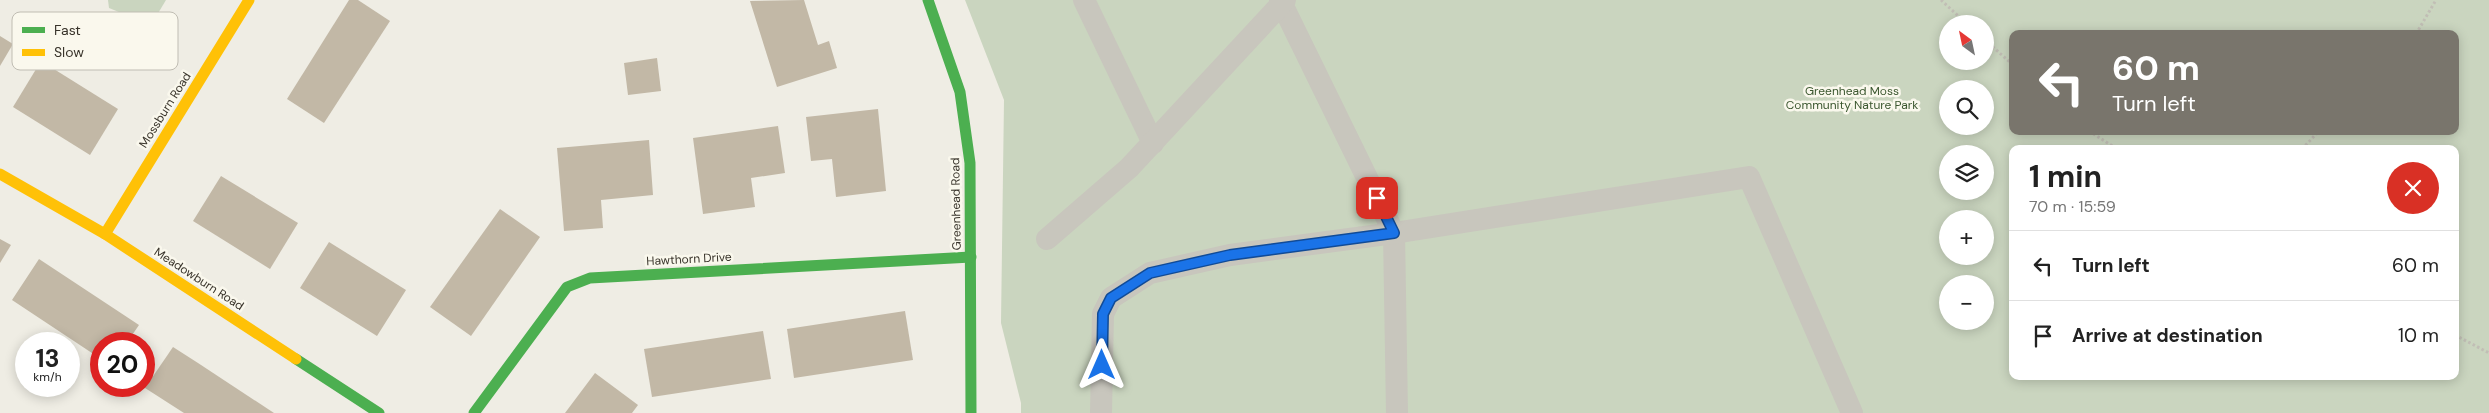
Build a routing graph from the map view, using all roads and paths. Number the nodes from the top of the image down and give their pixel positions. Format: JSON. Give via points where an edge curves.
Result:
{"nodes":[{"id":1,"x":249,"y":0,"type":"edge"},
{"id":2,"x":928,"y":0,"type":"edge"},
{"id":3,"x":1084,"y":0,"type":"edge"},
{"id":4,"x":1941,"y":0,"type":"edge"},
{"id":5,"x":2436,"y":0,"type":"edge"},
{"id":6,"x":1282,"y":1,"type":"edge"},
{"id":7,"x":1958,"y":15,"type":"edge"},
{"id":8,"x":2418,"y":30,"type":"edge"},
{"id":9,"x":1994,"y":48,"type":"edge"},
{"id":10,"x":2009,"y":61,"type":"edge"},
{"id":11,"x":2095,"y":135,"type":"edge"},
{"id":12,"x":2315,"y":135,"type":"edge"},
{"id":13,"x":1153,"y":143,"type":"junction"},
{"id":14,"x":2111,"y":145,"type":"edge"},
{"id":15,"x":2306,"y":145,"type":"edge"},
{"id":16,"x":0,"y":174,"type":"edge"},
{"id":17,"x":1394,"y":233,"type":"junction"},
{"id":18,"x":105,"y":234,"type":"junction"},
{"id":19,"x":1047,"y":240,"type":"dead end"},
{"id":20,"x":971,"y":257,"type":"junction"},
{"id":21,"x":2459,"y":337,"type":"edge"},
{"id":22,"x":2489,"y":353,"type":"edge"},
{"id":23,"x":379,"y":413,"type":"edge"},
{"id":24,"x":474,"y":413,"type":"edge"},
{"id":25,"x":970,"y":413,"type":"edge"},
{"id":26,"x":1101,"y":413,"type":"edge"},
{"id":27,"x":1398,"y":413,"type":"edge"},
{"id":28,"x":1852,"y":413,"type":"edge"}],
"edges":[{"from":1,"to":18,"type":"street","name":"Mossburn Road"},
{"from":2,"to":20,"type":"street","name":"Greenhead Road","via":[[960,92],[970,163]]},
{"from":3,"to":13,"type":"lane"},
{"from":4,"to":7,"type":"path"},
{"from":5,"to":8,"type":"path"},
{"from":6,"to":13,"type":"lane"},
{"from":6,"to":17,"type":"lane"},
{"from":9,"to":10,"type":"path"},
{"from":11,"to":14,"type":"path"},
{"from":12,"to":15,"type":"path"},
{"from":13,"to":19,"type":"lane"},
{"from":16,"to":18,"type":"street","name":"Meadowburn Road"},
{"from":17,"to":26,"type":"lane","via":[[1230,255],[1150,273],[1129,285],[1111,298],[1103,314]]},
{"from":17,"to":27,"type":"lane"},
{"from":17,"to":28,"type":"lane","via":[[1749,177]]},
{"from":18,"to":23,"type":"street","name":"Meadowburn Road"},
{"from":20,"to":24,"type":"street","name":"Hawthorn Drive","via":[[590,278],[567,287]]},
{"from":20,"to":25,"type":"street","name":"Greenhead Road"},
{"from":21,"to":22,"type":"path"}]}
